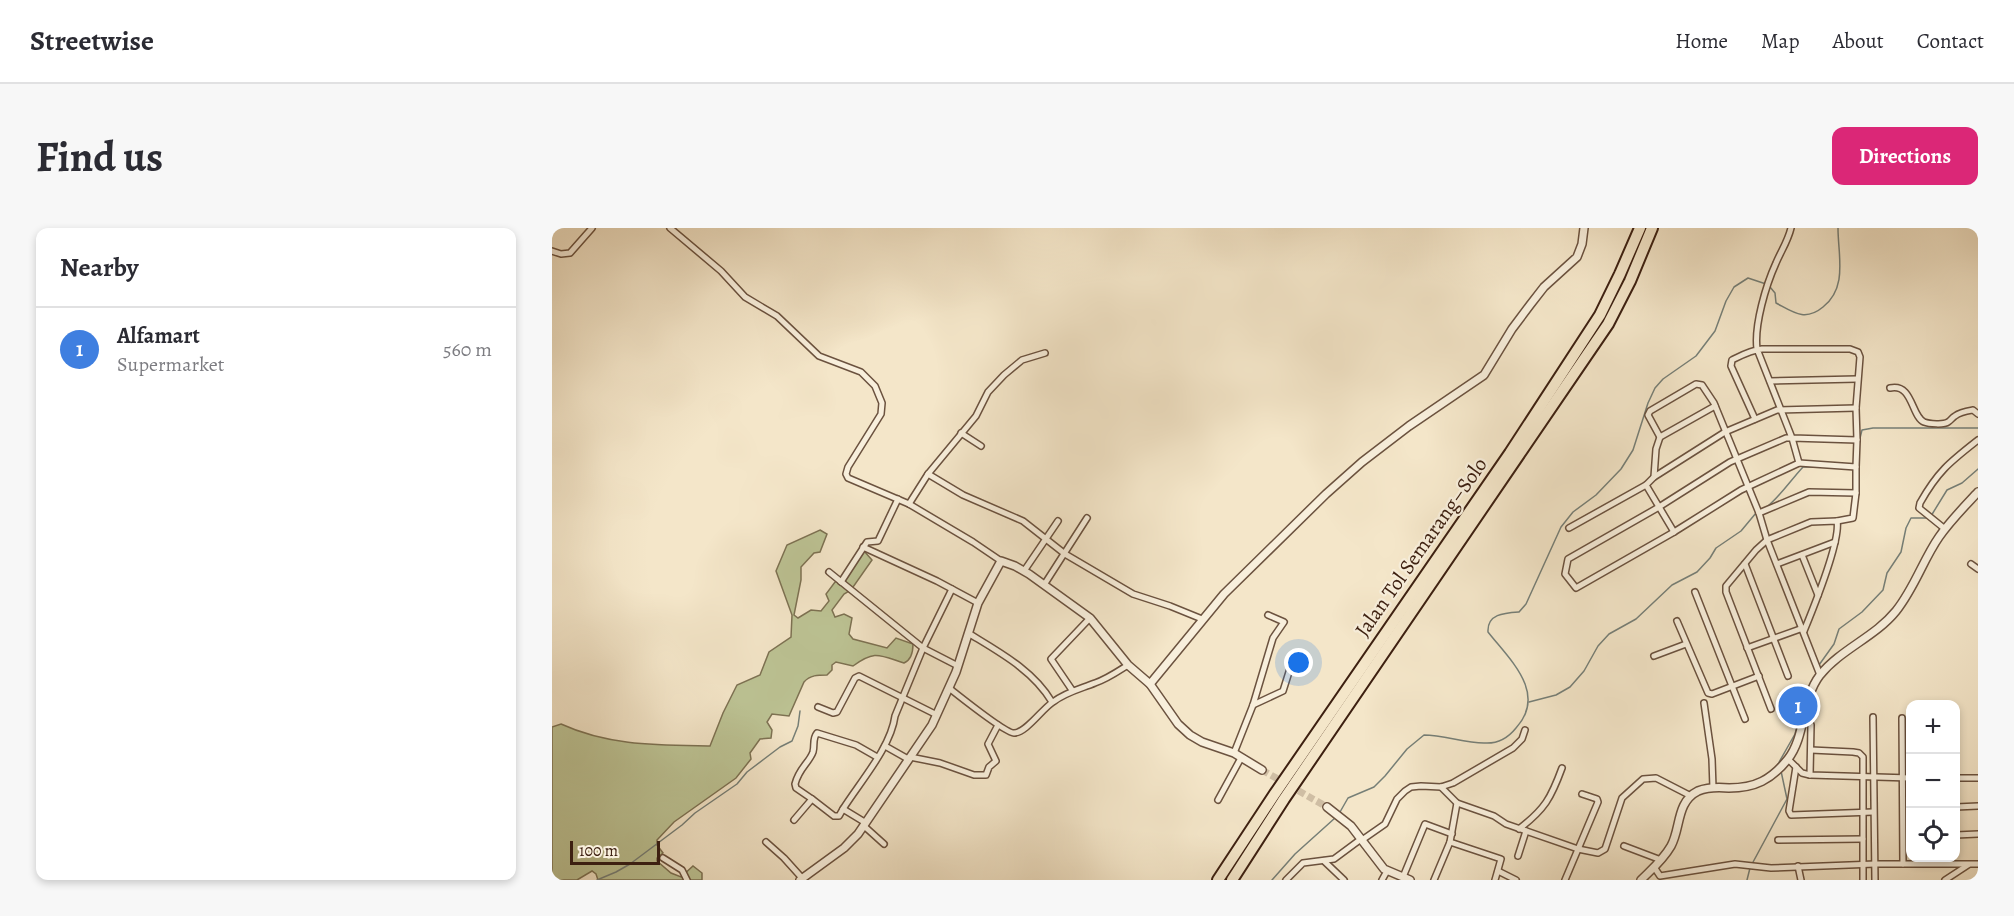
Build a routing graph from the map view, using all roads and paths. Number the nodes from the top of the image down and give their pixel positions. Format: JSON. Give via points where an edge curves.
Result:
{"nodes":[{"id":1,"x":592,"y":228,"type":"edge"},
{"id":2,"x":670,"y":228,"type":"edge"},
{"id":3,"x":1584,"y":228,"type":"edge"},
{"id":4,"x":1640,"y":228,"type":"edge"},
{"id":5,"x":1652,"y":228,"type":"edge"},
{"id":6,"x":1791,"y":228,"type":"edge"},
{"id":7,"x":552,"y":250,"type":"edge"},
{"id":8,"x":1757,"y":349,"type":"junction"},
{"id":9,"x":1045,"y":353,"type":"dead end"},
{"id":10,"x":1857,"y":379,"type":"junction"},
{"id":11,"x":1770,"y":381,"type":"junction"},
{"id":12,"x":1890,"y":388,"type":"dead end"},
{"id":13,"x":1715,"y":406,"type":"junction"},
{"id":14,"x":1856,"y":408,"type":"junction"},
{"id":15,"x":1780,"y":409,"type":"junction"},
{"id":16,"x":1978,"y":414,"type":"edge"},
{"id":17,"x":1755,"y":419,"type":"junction"},
{"id":18,"x":1725,"y":432,"type":"junction"},
{"id":19,"x":961,"y":433,"type":"junction"},
{"id":20,"x":1660,"y":437,"type":"junction"},
{"id":21,"x":1792,"y":438,"type":"junction"},
{"id":22,"x":1857,"y":440,"type":"junction"},
{"id":23,"x":1978,"y":440,"type":"edge"},
{"id":24,"x":981,"y":446,"type":"dead end"},
{"id":25,"x":1736,"y":459,"type":"junction"},
{"id":26,"x":1799,"y":463,"type":"junction"},
{"id":27,"x":1856,"y":467,"type":"junction"},
{"id":28,"x":928,"y":474,"type":"junction"},
{"id":29,"x":1654,"y":477,"type":"junction"},
{"id":30,"x":1646,"y":485,"type":"junction"},
{"id":31,"x":1747,"y":487,"type":"junction"},
{"id":32,"x":1978,"y":492,"type":"edge"},
{"id":33,"x":1856,"y":493,"type":"junction"},
{"id":34,"x":898,"y":499,"type":"junction"},
{"id":35,"x":909,"y":504,"type":"junction"},
{"id":36,"x":1659,"y":507,"type":"junction"},
{"id":37,"x":1759,"y":513,"type":"junction"},
{"id":38,"x":1087,"y":518,"type":"dead end"},
{"id":39,"x":1058,"y":521,"type":"dead end"},
{"id":40,"x":1837,"y":521,"type":"junction"},
{"id":41,"x":1569,"y":528,"type":"dead end"},
{"id":42,"x":1945,"y":529,"type":"junction"},
{"id":43,"x":1674,"y":532,"type":"junction"},
{"id":44,"x":1044,"y":539,"type":"junction"},
{"id":45,"x":1767,"y":540,"type":"junction"},
{"id":46,"x":1835,"y":542,"type":"junction"},
{"id":47,"x":863,"y":547,"type":"junction"},
{"id":48,"x":1065,"y":554,"type":"junction"},
{"id":49,"x":1802,"y":555,"type":"junction"},
{"id":50,"x":1001,"y":561,"type":"junction"},
{"id":51,"x":1745,"y":564,"type":"junction"},
{"id":52,"x":1777,"y":564,"type":"junction"},
{"id":53,"x":1971,"y":564,"type":"dead end"},
{"id":54,"x":1978,"y":569,"type":"edge"},
{"id":55,"x":1024,"y":571,"type":"junction"},
{"id":56,"x":829,"y":572,"type":"dead end"},
{"id":57,"x":841,"y":582,"type":"junction"},
{"id":58,"x":1044,"y":585,"type":"junction"},
{"id":59,"x":952,"y":589,"type":"junction"},
{"id":60,"x":1695,"y":592,"type":"dead end"},
{"id":61,"x":1818,"y":596,"type":"junction"},
{"id":62,"x":978,"y":603,"type":"junction"},
{"id":63,"x":1268,"y":615,"type":"dead end"},
{"id":64,"x":1090,"y":618,"type":"junction"},
{"id":65,"x":1202,"y":619,"type":"junction"},
{"id":66,"x":1677,"y":621,"type":"dead end"},
{"id":67,"x":1803,"y":629,"type":"junction"},
{"id":68,"x":968,"y":633,"type":"junction"},
{"id":69,"x":1775,"y":638,"type":"junction"},
{"id":70,"x":1686,"y":644,"type":"junction"},
{"id":71,"x":923,"y":648,"type":"junction"},
{"id":72,"x":1747,"y":648,"type":"junction"},
{"id":73,"x":1294,"y":656,"type":"dead end"},
{"id":74,"x":1654,"y":656,"type":"dead end"},
{"id":75,"x":1128,"y":665,"type":"junction"},
{"id":76,"x":958,"y":666,"type":"junction"},
{"id":77,"x":1820,"y":675,"type":"junction"},
{"id":78,"x":1759,"y":676,"type":"junction"},
{"id":79,"x":1788,"y":676,"type":"dead end"},
{"id":80,"x":1149,"y":684,"type":"junction"},
{"id":81,"x":1733,"y":686,"type":"junction"},
{"id":82,"x":949,"y":688,"type":"junction"},
{"id":83,"x":1072,"y":690,"type":"junction"},
{"id":84,"x":902,"y":698,"type":"junction"},
{"id":85,"x":1052,"y":702,"type":"junction"},
{"id":86,"x":1704,"y":703,"type":"dead end"},
{"id":87,"x":1253,"y":705,"type":"junction"},
{"id":88,"x":818,"y":707,"type":"dead end"},
{"id":89,"x":1771,"y":709,"type":"dead end"},
{"id":90,"x":1805,"y":710,"type":"junction"},
{"id":91,"x":937,"y":715,"type":"junction"},
{"id":92,"x":1873,"y":717,"type":"dead end"},
{"id":93,"x":1902,"y":718,"type":"dead end"},
{"id":94,"x":1745,"y":719,"type":"dead end"},
{"id":95,"x":998,"y":725,"type":"junction"},
{"id":96,"x":1525,"y":730,"type":"dead end"},
{"id":97,"x":885,"y":746,"type":"junction"},
{"id":98,"x":1811,"y":750,"type":"junction"},
{"id":99,"x":1234,"y":753,"type":"junction"},
{"id":100,"x":878,"y":757,"type":"junction"},
{"id":101,"x":909,"y":758,"type":"junction"},
{"id":102,"x":1241,"y":758,"type":"junction"},
{"id":103,"x":1785,"y":762,"type":"junction"},
{"id":104,"x":1562,"y":768,"type":"dead end"},
{"id":105,"x":1796,"y":768,"type":"junction"},
{"id":106,"x":1262,"y":770,"type":"tunnel mouth"},
{"id":107,"x":1810,"y":775,"type":"junction"},
{"id":108,"x":1863,"y":777,"type":"junction"},
{"id":109,"x":1872,"y":778,"type":"junction"},
{"id":110,"x":1902,"y":778,"type":"junction"},
{"id":111,"x":1906,"y":778,"type":"edge"},
{"id":112,"x":1960,"y":778,"type":"edge"},
{"id":113,"x":1978,"y":778,"type":"edge"},
{"id":114,"x":1441,"y":787,"type":"junction"},
{"id":115,"x":1713,"y":788,"type":"junction"},
{"id":116,"x":1582,"y":794,"type":"dead end"},
{"id":117,"x":1691,"y":796,"type":"junction"},
{"id":118,"x":812,"y":799,"type":"junction"},
{"id":119,"x":1218,"y":800,"type":"dead end"},
{"id":120,"x":1457,"y":803,"type":"junction"},
{"id":121,"x":1978,"y":806,"type":"edge"},
{"id":122,"x":1327,"y":807,"type":"tunnel mouth"},
{"id":123,"x":1960,"y":807,"type":"edge"},
{"id":124,"x":1902,"y":808,"type":"junction"},
{"id":125,"x":1906,"y":808,"type":"edge"},
{"id":126,"x":843,"y":809,"type":"junction"},
{"id":127,"x":1863,"y":812,"type":"junction"},
{"id":128,"x":1873,"y":812,"type":"junction"},
{"id":129,"x":794,"y":820,"type":"dead end"},
{"id":130,"x":865,"y":825,"type":"junction"},
{"id":131,"x":1519,"y":829,"type":"junction"},
{"id":132,"x":1526,"y":831,"type":"junction"},
{"id":133,"x":1452,"y":834,"type":"junction"},
{"id":134,"x":1978,"y":834,"type":"edge"},
{"id":135,"x":1960,"y":835,"type":"edge"},
{"id":136,"x":1903,"y":836,"type":"joint"},
{"id":137,"x":1863,"y":839,"type":"junction"},
{"id":138,"x":1361,"y":840,"type":"junction"},
{"id":139,"x":1778,"y":840,"type":"dead end"},
{"id":140,"x":765,"y":842,"type":"dead end"},
{"id":141,"x":1450,"y":842,"type":"junction"},
{"id":142,"x":884,"y":844,"type":"dead end"},
{"id":143,"x":1624,"y":846,"type":"dead end"},
{"id":144,"x":1578,"y":849,"type":"junction"},
{"id":145,"x":1518,"y":856,"type":"dead end"},
{"id":146,"x":663,"y":858,"type":"dead end"},
{"id":147,"x":1661,"y":860,"type":"junction"},
{"id":148,"x":1324,"y":861,"type":"junction"},
{"id":149,"x":1875,"y":864,"type":"junction"},
{"id":150,"x":1903,"y":864,"type":"junction"},
{"id":151,"x":1978,"y":864,"type":"edge"},
{"id":152,"x":1863,"y":865,"type":"junction"},
{"id":153,"x":1968,"y":865,"type":"junction"},
{"id":154,"x":1798,"y":866,"type":"junction"},
{"id":155,"x":1654,"y":867,"type":"junction"},
{"id":156,"x":1387,"y":871,"type":"junction"},
{"id":157,"x":1498,"y":871,"type":"junction"},
{"id":158,"x":801,"y":879,"type":"edge"},
{"id":159,"x":1407,"y":879,"type":"edge"},
{"id":160,"x":687,"y":880,"type":"edge"},
{"id":161,"x":1218,"y":880,"type":"edge"},
{"id":162,"x":1232,"y":880,"type":"edge"},
{"id":163,"x":1286,"y":880,"type":"edge"},
{"id":164,"x":1344,"y":880,"type":"edge"},
{"id":165,"x":1382,"y":880,"type":"edge"},
{"id":166,"x":1434,"y":880,"type":"edge"},
{"id":167,"x":1495,"y":880,"type":"edge"},
{"id":168,"x":1516,"y":880,"type":"edge"},
{"id":169,"x":1565,"y":880,"type":"edge"},
{"id":170,"x":1641,"y":880,"type":"edge"},
{"id":171,"x":1801,"y":880,"type":"edge"},
{"id":172,"x":1863,"y":880,"type":"edge"},
{"id":173,"x":1875,"y":880,"type":"edge"},
{"id":174,"x":1945,"y":880,"type":"edge"}],
"edges":[{"from":1,"to":7,"type":"street","via":[[570,253]]},
{"from":2,"to":34,"type":"street","via":[[745,297],[777,316],[819,356],[870,379],[882,403],[881,410],[846,476]]},
{"from":3,"to":65,"type":"street","via":[[1575,259],[1544,287],[1520,317],[1484,375],[1362,462]]},
{"from":4,"to":161,"type":"highway","name":"Jalan Tol Semarang–Solo","via":[[1600,315]]},
{"from":5,"to":162,"type":"highway","name":"Jalan Tol Semarang–Solo","via":[[1608,324]]},
{"from":6,"to":8,"type":"street","via":[[1768,286],[1756,333]]},
{"from":8,"to":10,"type":"street","via":[[1850,349],[1860,357]]},
{"from":8,"to":11,"type":"street"},
{"from":8,"to":17,"type":"street","via":[[1732,360],[1731,366]]},
{"from":9,"to":19,"type":"street","via":[[1022,360],[1004,375]]},
{"from":10,"to":11,"type":"street"},
{"from":10,"to":14,"type":"street"},
{"from":11,"to":15,"type":"street"},
{"from":12,"to":16,"type":"street","via":[[1901,388],[1925,422],[1945,423],[1973,410]]},
{"from":13,"to":18,"type":"street"},
{"from":13,"to":20,"type":"street"},
{"from":13,"to":20,"type":"street","via":[[1704,387],[1696,384],[1649,412]]},
{"from":14,"to":15,"type":"street"},
{"from":14,"to":22,"type":"street"},
{"from":15,"to":17,"type":"street"},
{"from":15,"to":21,"type":"street"},
{"from":17,"to":18,"type":"street"},
{"from":18,"to":25,"type":"street"},
{"from":18,"to":29,"type":"street"},
{"from":19,"to":24,"type":"street"},
{"from":19,"to":28,"type":"street"},
{"from":20,"to":29,"type":"street"},
{"from":21,"to":22,"type":"street"},
{"from":21,"to":25,"type":"street"},
{"from":21,"to":26,"type":"street"},
{"from":22,"to":27,"type":"street"},
{"from":23,"to":42,"type":"street","via":[[1942,469],[1918,508]]},
{"from":25,"to":31,"type":"street"},
{"from":25,"to":36,"type":"street"},
{"from":26,"to":27,"type":"street"},
{"from":26,"to":31,"type":"street"},
{"from":27,"to":33,"type":"street"},
{"from":28,"to":35,"type":"street"},
{"from":28,"to":44,"type":"street","via":[[963,495],[1023,521]]},
{"from":29,"to":30,"type":"street"},
{"from":30,"to":36,"type":"street"},
{"from":30,"to":41,"type":"street"},
{"from":31,"to":37,"type":"street"},
{"from":31,"to":43,"type":"street"},
{"from":32,"to":42,"type":"street"},
{"from":33,"to":37,"type":"street","via":[[1809,492]]},
{"from":33,"to":40,"type":"street","via":[[1853,518]]},
{"from":34,"to":35,"type":"street"},
{"from":34,"to":47,"type":"street","via":[[879,540],[868,541]]},
{"from":35,"to":50,"type":"street"},
{"from":36,"to":43,"type":"street"},
{"from":36,"to":43,"type":"street","via":[[1568,559],[1565,575],[1576,588]]},
{"from":37,"to":45,"type":"street"},
{"from":38,"to":48,"type":"street"},
{"from":39,"to":44,"type":"street"},
{"from":40,"to":45,"type":"street","via":[[1811,522]]},
{"from":40,"to":46,"type":"street"},
{"from":42,"to":77,"type":"street","via":[[1896,610]]},
{"from":44,"to":48,"type":"street"},
{"from":44,"to":55,"type":"street"},
{"from":45,"to":51,"type":"street"},
{"from":45,"to":52,"type":"street"},
{"from":46,"to":49,"type":"street"},
{"from":46,"to":61,"type":"street"},
{"from":47,"to":57,"type":"street"},
{"from":47,"to":59,"type":"street"},
{"from":48,"to":58,"type":"street"},
{"from":48,"to":65,"type":"street","via":[[1133,594]]},
{"from":49,"to":52,"type":"street"},
{"from":49,"to":61,"type":"street"},
{"from":50,"to":55,"type":"street"},
{"from":50,"to":62,"type":"street"},
{"from":51,"to":69,"type":"street"},
{"from":51,"to":72,"type":"street","via":[[1726,589]]},
{"from":52,"to":67,"type":"street"},
{"from":53,"to":54,"type":"street"},
{"from":55,"to":58,"type":"street"},
{"from":56,"to":57,"type":"street"},
{"from":57,"to":71,"type":"street"},
{"from":58,"to":64,"type":"street"},
{"from":59,"to":62,"type":"street"},
{"from":59,"to":71,"type":"street"},
{"from":60,"to":81,"type":"street"},
{"from":61,"to":67,"type":"street"},
{"from":62,"to":68,"type":"street"},
{"from":63,"to":87,"type":"street","via":[[1284,622],[1273,638]]},
{"from":64,"to":75,"type":"street"},
{"from":64,"to":83,"type":"street","via":[[1051,659]]},
{"from":65,"to":80,"type":"street"},
{"from":66,"to":70,"type":"street"},
{"from":67,"to":69,"type":"street"},
{"from":67,"to":77,"type":"street"},
{"from":68,"to":76,"type":"street"},
{"from":68,"to":85,"type":"street","via":[[1025,671]]},
{"from":69,"to":72,"type":"street"},
{"from":69,"to":79,"type":"street"},
{"from":70,"to":74,"type":"street"},
{"from":70,"to":81,"type":"street","via":[[1708,693]]},
{"from":71,"to":76,"type":"street"},
{"from":71,"to":84,"type":"street"},
{"from":72,"to":78,"type":"street"},
{"from":73,"to":87,"type":"street","via":[[1283,691]]},
{"from":75,"to":80,"type":"street"},
{"from":75,"to":83,"type":"street","via":[[1107,678]]},
{"from":76,"to":82,"type":"street"},
{"from":77,"to":90,"type":"street"},
{"from":78,"to":81,"type":"street"},
{"from":78,"to":89,"type":"street"},
{"from":80,"to":99,"type":"street","via":[[1183,730],[1202,742]]},
{"from":81,"to":94,"type":"street"},
{"from":82,"to":91,"type":"street"},
{"from":82,"to":95,"type":"street"},
{"from":83,"to":85,"type":"street"},
{"from":84,"to":88,"type":"street","via":[[858,676],[837,712]]},
{"from":84,"to":91,"type":"street"},
{"from":84,"to":97,"type":"street"},
{"from":85,"to":95,"type":"street","via":[[1015,734]]},
{"from":86,"to":115,"type":"street"},
{"from":87,"to":99,"type":"street"},
{"from":90,"to":98,"type":"street","via":[[1811,725]]},
{"from":90,"to":103,"type":"street","via":[[1795,745]]},
{"from":91,"to":101,"type":"street"},
{"from":92,"to":109,"type":"street"},
{"from":93,"to":110,"type":"street"},
{"from":95,"to":101,"type":"street","via":[[988,744],[996,761],[986,775]]},
{"from":96,"to":114,"type":"street","via":[[1513,748]]},
{"from":97,"to":100,"type":"street"},
{"from":97,"to":101,"type":"street"},
{"from":98,"to":107,"type":"street"},
{"from":98,"to":108,"type":"street","via":[[1859,753],[1863,758]]},
{"from":99,"to":102,"type":"street"},
{"from":100,"to":118,"type":"street","via":[[856,745],[817,733],[813,753],[795,784]]},
{"from":100,"to":126,"type":"street"},
{"from":101,"to":130,"type":"street"},
{"from":102,"to":106,"type":"street"},
{"from":102,"to":119,"type":"street"},
{"from":103,"to":105,"type":"street"},
{"from":103,"to":115,"type":"street","via":[[1753,786]]},
{"from":104,"to":131,"type":"street","via":[[1550,799]]},
{"from":105,"to":107,"type":"street"},
{"from":105,"to":127,"type":"street","via":[[1791,815]]},
{"from":107,"to":108,"type":"street"},
{"from":108,"to":109,"type":"street"},
{"from":108,"to":127,"type":"street"},
{"from":109,"to":110,"type":"street"},
{"from":109,"to":128,"type":"street"},
{"from":110,"to":111,"type":"street"},
{"from":110,"to":124,"type":"street"},
{"from":112,"to":113,"type":"street"},
{"from":114,"to":120,"type":"street"},
{"from":114,"to":138,"type":"street","via":[[1411,787],[1397,799],[1385,824]]},
{"from":115,"to":117,"type":"street"},
{"from":116,"to":144,"type":"street","via":[[1598,802]]},
{"from":117,"to":144,"type":"street","via":[[1656,778],[1643,779],[1622,798],[1604,851]]},
{"from":117,"to":147,"type":"street","via":[[1684,803],[1675,838]]},
{"from":118,"to":126,"type":"street","via":[[834,816],[839,816]]},
{"from":118,"to":129,"type":"street"},
{"from":120,"to":131,"type":"street"},
{"from":120,"to":133,"type":"street"},
{"from":121,"to":123,"type":"street"},
{"from":122,"to":138,"type":"street","via":[[1344,819]]},
{"from":124,"to":125,"type":"street"},
{"from":124,"to":136,"type":"street"},
{"from":126,"to":130,"type":"street"},
{"from":127,"to":128,"type":"street"},
{"from":127,"to":137,"type":"street"},
{"from":128,"to":149,"type":"street"},
{"from":130,"to":142,"type":"street"},
{"from":130,"to":158,"type":"street","via":[[844,848]]},
{"from":131,"to":132,"type":"street"},
{"from":132,"to":144,"type":"street"},
{"from":132,"to":145,"type":"street"},
{"from":133,"to":141,"type":"street"},
{"from":133,"to":159,"type":"street","via":[[1425,824]]},
{"from":134,"to":135,"type":"street"},
{"from":136,"to":150,"type":"street"},
{"from":137,"to":139,"type":"street"},
{"from":137,"to":152,"type":"street"},
{"from":138,"to":148,"type":"street","via":[[1336,858]]},
{"from":138,"to":156,"type":"street"},
{"from":140,"to":158,"type":"street"},
{"from":141,"to":157,"type":"street","via":[[1501,859]]},
{"from":141,"to":166,"type":"street"},
{"from":143,"to":147,"type":"street"},
{"from":144,"to":169,"type":"street"},
{"from":146,"to":160,"type":"street","via":[[682,870]]},
{"from":147,"to":155,"type":"street"},
{"from":148,"to":163,"type":"street","via":[[1303,863]]},
{"from":148,"to":164,"type":"street"},
{"from":149,"to":150,"type":"street"},
{"from":149,"to":152,"type":"street"},
{"from":149,"to":173,"type":"street"},
{"from":150,"to":153,"type":"street"},
{"from":151,"to":153,"type":"street"},
{"from":152,"to":154,"type":"street"},
{"from":152,"to":172,"type":"street"},
{"from":153,"to":174,"type":"street"},
{"from":154,"to":155,"type":"street","via":[[1719,866],[1661,876]]},
{"from":154,"to":171,"type":"street"},
{"from":155,"to":170,"type":"street"},
{"from":156,"to":159,"type":"street"},
{"from":156,"to":165,"type":"street"},
{"from":157,"to":167,"type":"street"},
{"from":157,"to":168,"type":"street"}]}
